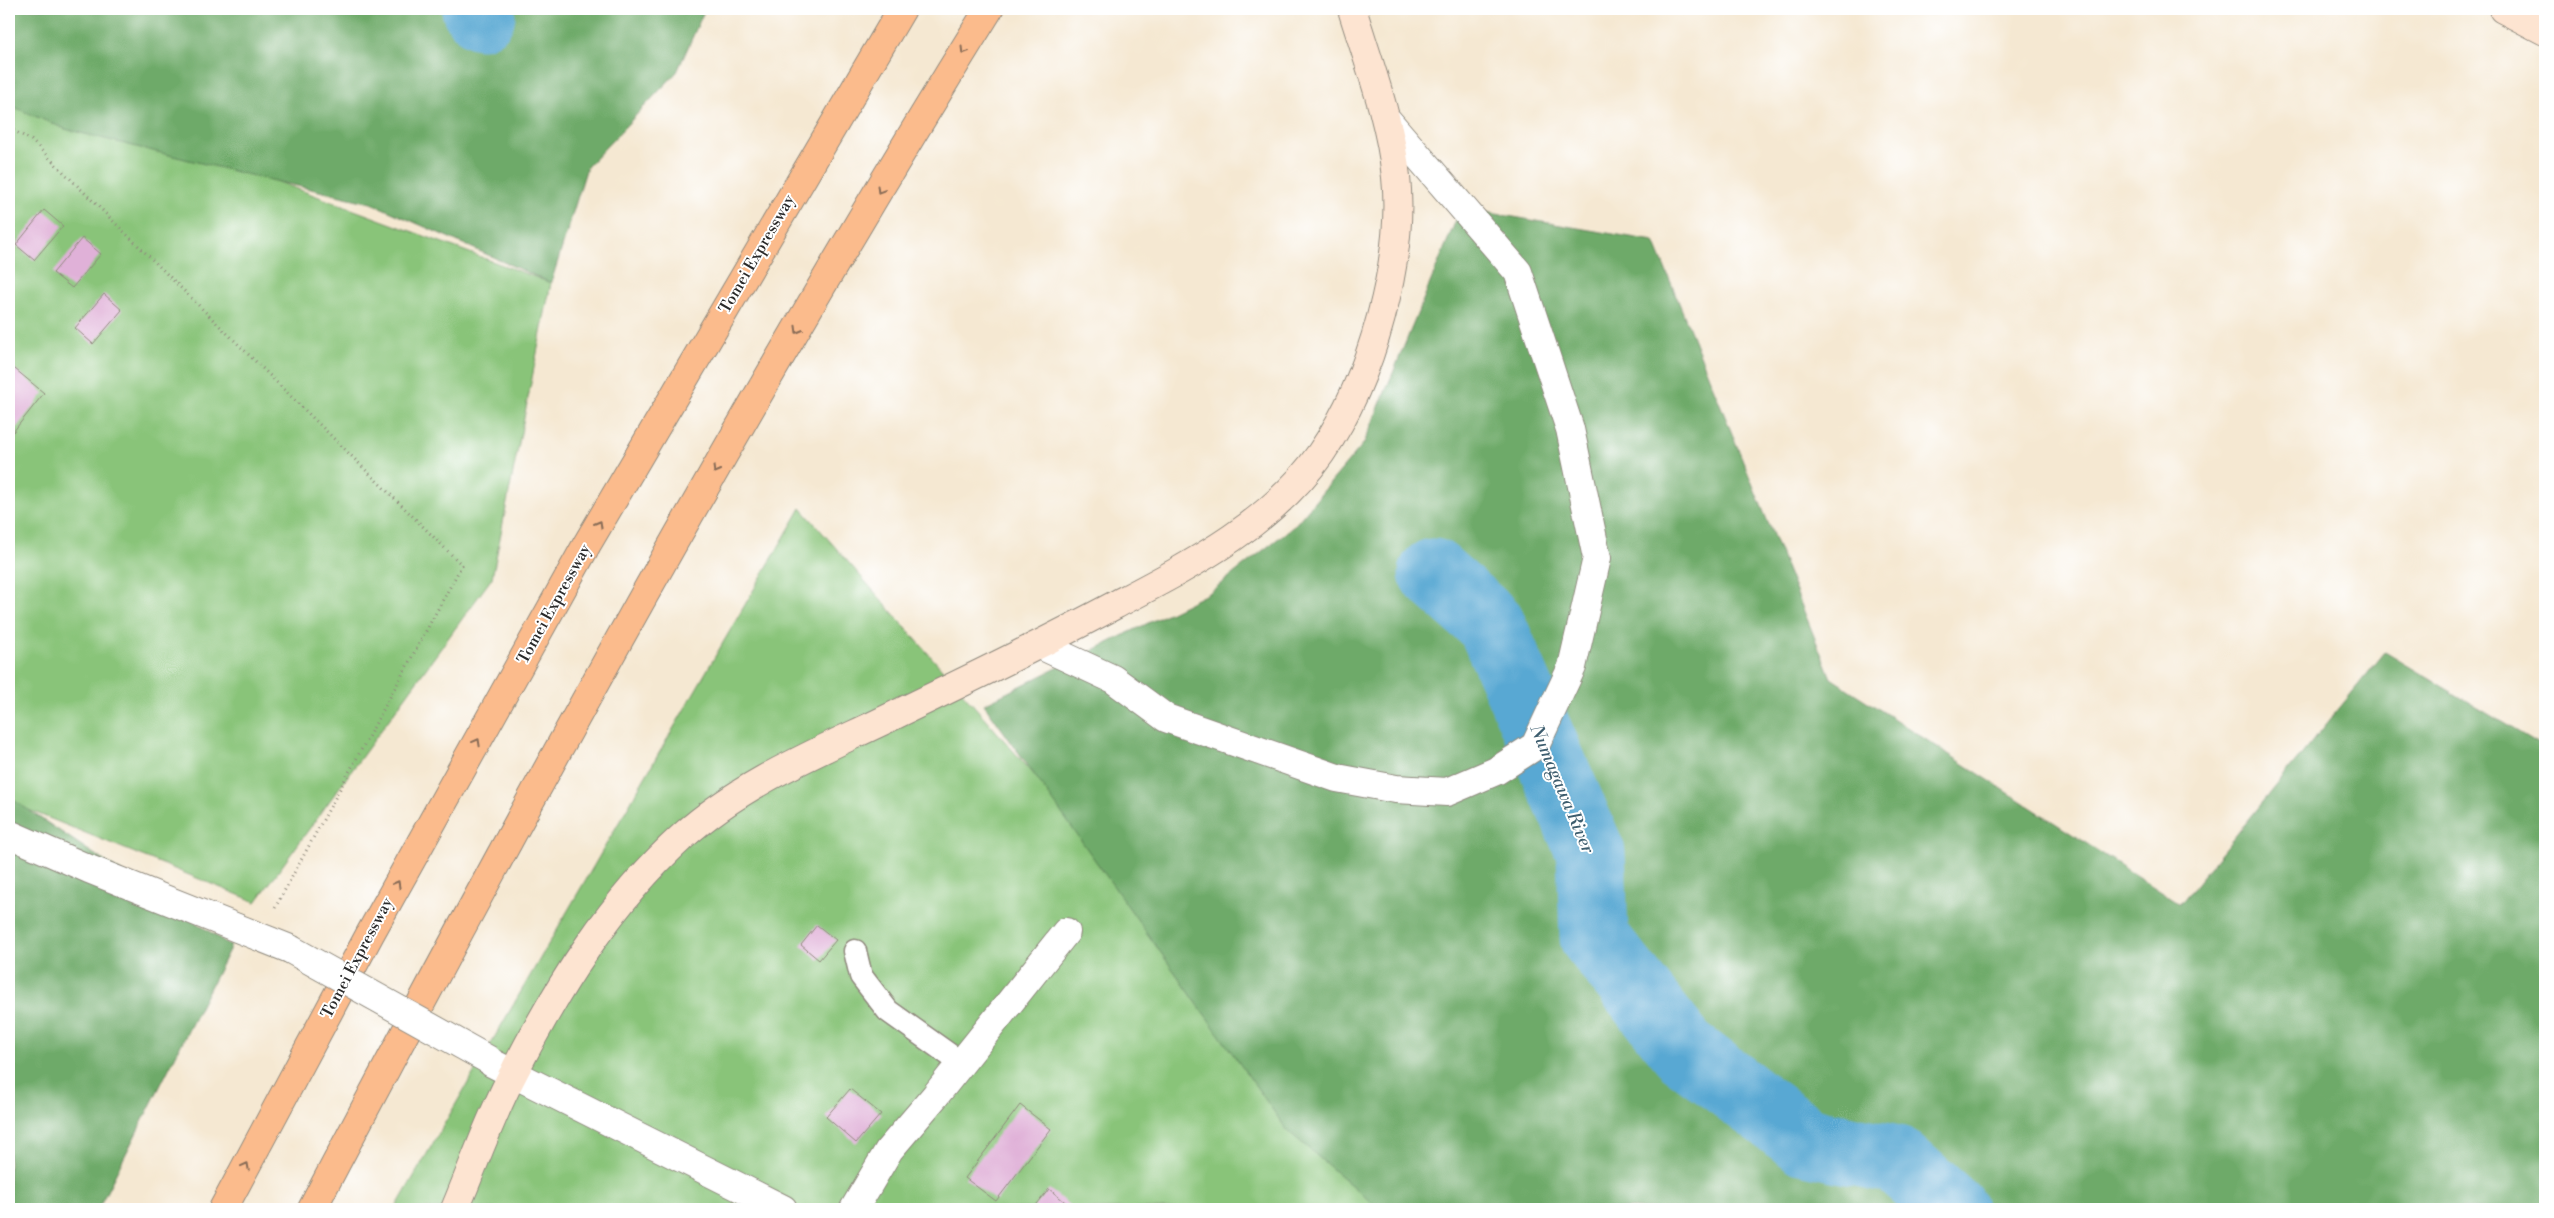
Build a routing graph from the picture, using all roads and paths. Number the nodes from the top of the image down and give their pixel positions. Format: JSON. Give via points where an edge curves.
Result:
{"nodes":[{"id":1,"x":902,"y":9,"type":"edge"},
{"id":2,"x":989,"y":9,"type":"edge"},
{"id":3,"x":1352,"y":9,"type":"edge"},
{"id":4,"x":2504,"y":9,"type":"edge"},
{"id":5,"x":2539,"y":20,"type":"edge"},
{"id":6,"x":1388,"y":121,"type":"junction"},
{"id":7,"x":9,"y":128,"type":"edge"},
{"id":8,"x":1040,"y":645,"type":"junction"},
{"id":9,"x":9,"y":834,"type":"edge"},
{"id":10,"x":1066,"y":932,"type":"dead end"},
{"id":11,"x":259,"y":937,"type":"junction"},
{"id":12,"x":855,"y":951,"type":"dead end"},
{"id":13,"x":960,"y":1063,"type":"junction"},
{"id":14,"x":513,"y":1074,"type":"junction"},
{"id":15,"x":223,"y":1209,"type":"edge"},
{"id":16,"x":312,"y":1209,"type":"edge"},
{"id":17,"x":455,"y":1209,"type":"edge"},
{"id":18,"x":783,"y":1209,"type":"edge"},
{"id":19,"x":854,"y":1209,"type":"edge"}],
"edges":[{"from":15,"to":1,"type":"highway","name":"Tomei Expressway","one_way":true,"via":[[370,934],[587,544]]},
{"from":2,"to":16,"type":"highway","one_way":true,"via":[[655,575],[447,951]]},
{"from":3,"to":6,"type":"street"},
{"from":4,"to":5,"type":"street"},
{"from":6,"to":8,"type":"street","via":[[1397,189],[1397,234],[1388,290],[1372,352],[1348,408],[1319,456],[1277,502],[1228,541],[1167,578]]},
{"from":6,"to":8,"type":"street","via":[[1518,272],[1570,429],[1597,558],[1572,667],[1535,746],[1496,771],[1448,792],[1396,789],[1337,778],[1166,718],[1113,679]]},
{"from":7,"to":11,"type":"path","via":[[31,140],[462,565]]},
{"from":8,"to":14,"type":"street","via":[[756,783],[685,835],[623,898],[571,971]]},
{"from":9,"to":11,"type":"street"},
{"from":10,"to":13,"type":"street"},
{"from":11,"to":14,"type":"street","bridge":true,"via":[[290,949]]},
{"from":12,"to":13,"type":"lane","via":[[861,976],[888,1011]]},
{"from":13,"to":19,"type":"street","via":[[889,1150]]},
{"from":14,"to":17,"type":"street"},
{"from":14,"to":18,"type":"street"}]}
